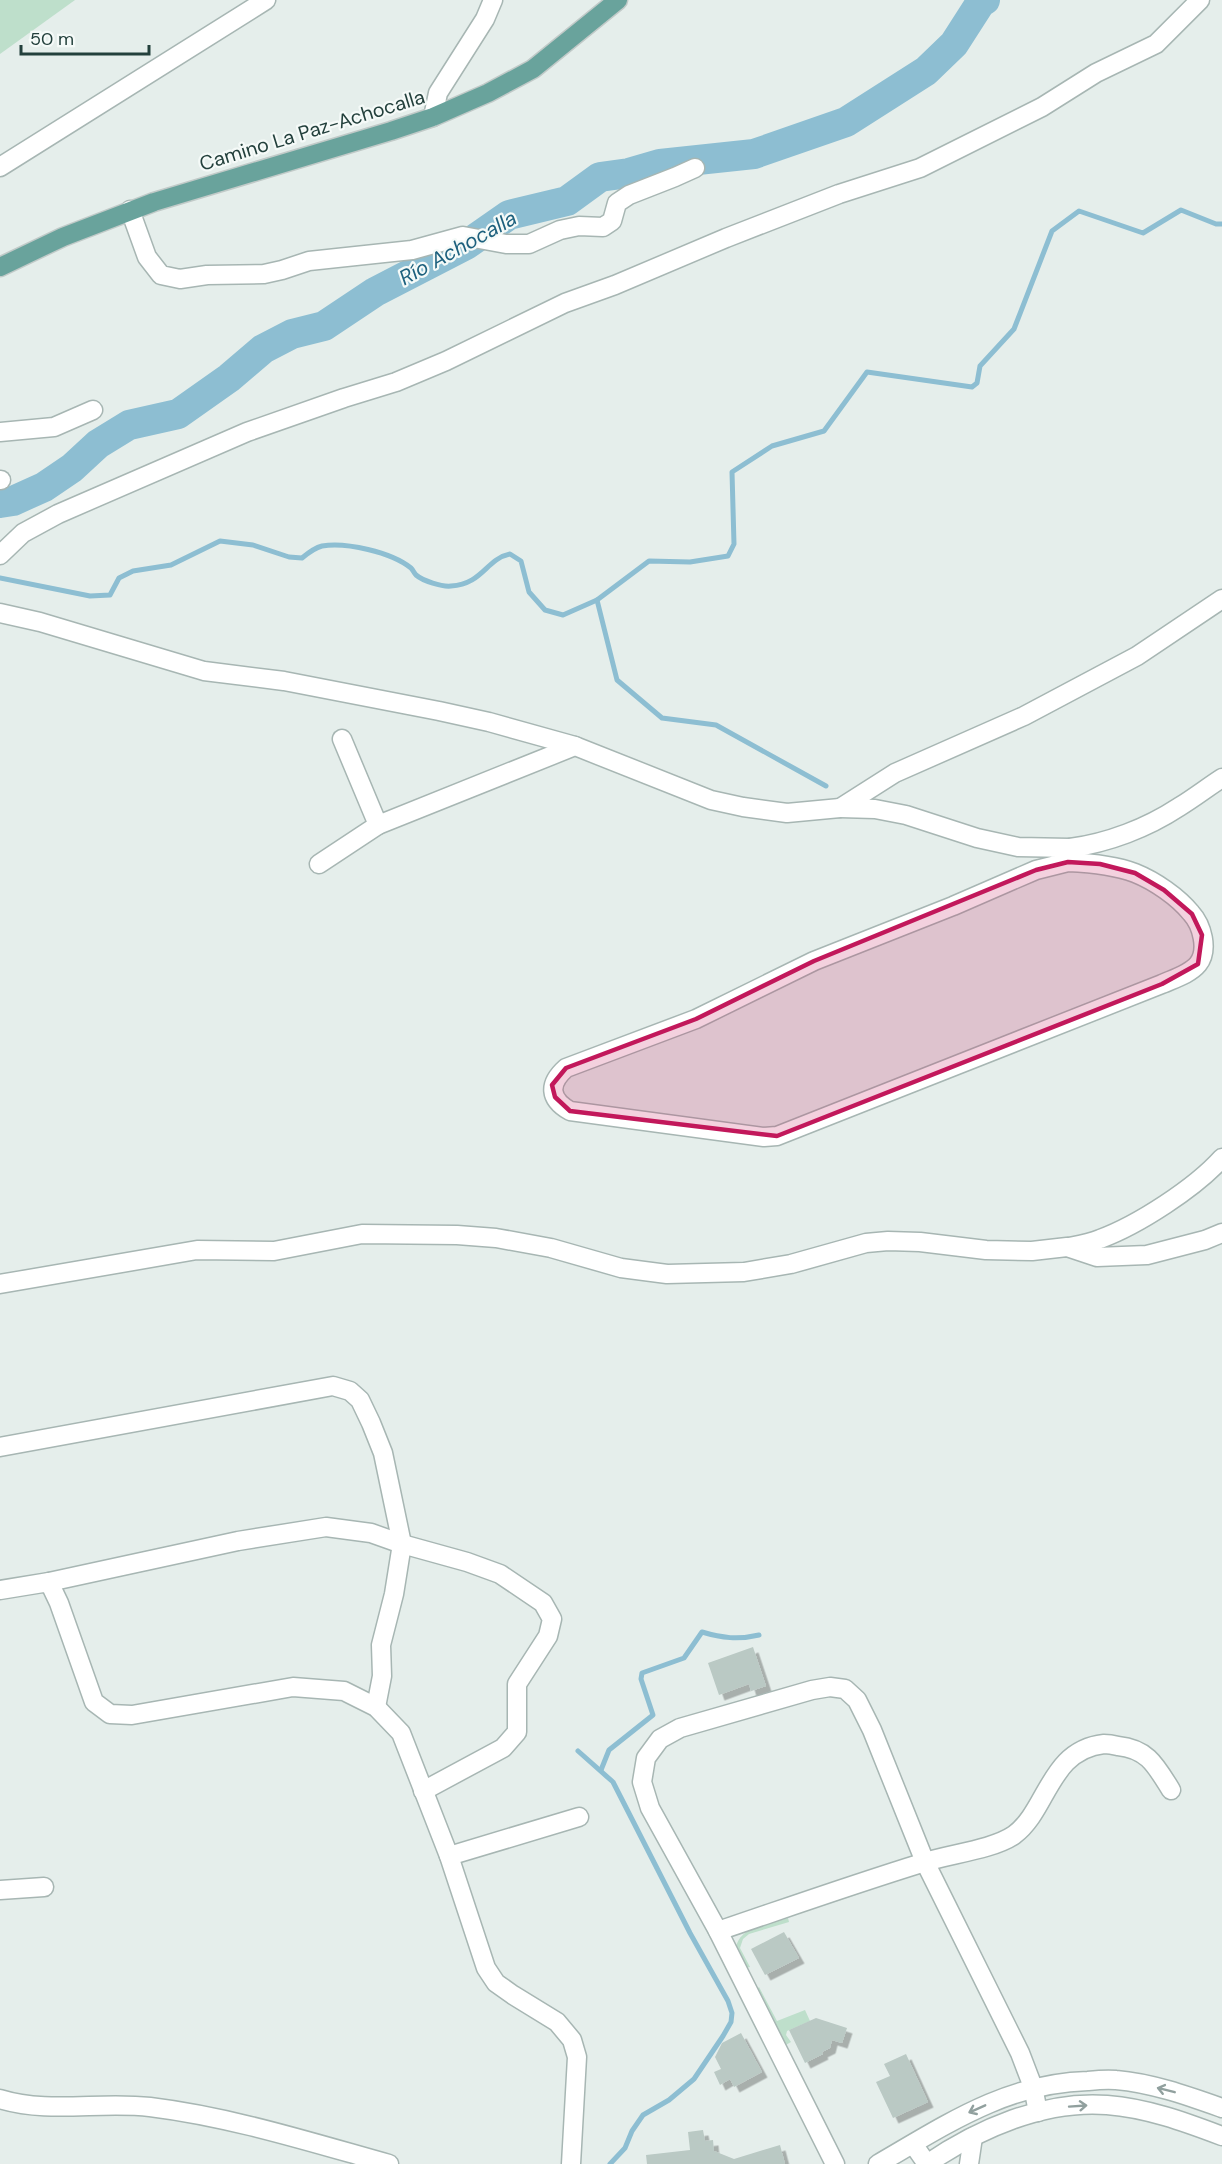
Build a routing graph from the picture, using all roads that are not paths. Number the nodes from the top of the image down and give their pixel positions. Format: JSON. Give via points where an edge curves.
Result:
{"nodes":[{"id":1,"x":266,"y":0,"type":"edge"},
{"id":2,"x":493,"y":0,"type":"edge"},
{"id":3,"x":618,"y":0,"type":"edge"},
{"id":4,"x":1200,"y":0,"type":"edge"},
{"id":5,"x":434,"y":117,"type":"junction"},
{"id":6,"x":0,"y":166,"type":"edge"},
{"id":7,"x":695,"y":168,"type":"dead end"},
{"id":8,"x":130,"y":210,"type":"junction"},
{"id":9,"x":0,"y":267,"type":"edge"},
{"id":10,"x":93,"y":410,"type":"dead end"},
{"id":11,"x":0,"y":432,"type":"edge"},
{"id":12,"x":0,"y":555,"type":"edge"},
{"id":13,"x":1222,"y":599,"type":"edge"},
{"id":14,"x":0,"y":613,"type":"edge"},
{"id":15,"x":342,"y":739,"type":"dead end"},
{"id":16,"x":575,"y":746,"type":"junction"},
{"id":17,"x":1222,"y":778,"type":"edge"},
{"id":18,"x":840,"y":808,"type":"junction"},
{"id":19,"x":378,"y":825,"type":"junction"},
{"id":20,"x":1069,"y":855,"type":"junction"},
{"id":21,"x":319,"y":864,"type":"dead end"},
{"id":22,"x":1222,"y":1158,"type":"edge"},
{"id":23,"x":1222,"y":1233,"type":"edge"},
{"id":24,"x":1067,"y":1247,"type":"junction"},
{"id":25,"x":0,"y":1284,"type":"edge"},
{"id":26,"x":0,"y":1448,"type":"edge"},
{"id":27,"x":402,"y":1544,"type":"junction"},
{"id":28,"x":49,"y":1582,"type":"junction"},
{"id":29,"x":0,"y":1590,"type":"edge"},
{"id":30,"x":376,"y":1707,"type":"junction"},
{"id":31,"x":1171,"y":1790,"type":"dead end"},
{"id":32,"x":423,"y":1791,"type":"junction"},
{"id":33,"x":579,"y":1816,"type":"dead end"},
{"id":34,"x":448,"y":1856,"type":"junction"},
{"id":35,"x":925,"y":1862,"type":"junction"},
{"id":36,"x":44,"y":1887,"type":"dead end"},
{"id":37,"x":0,"y":1890,"type":"edge"},
{"id":38,"x":718,"y":1931,"type":"junction"},
{"id":39,"x":1033,"y":2087,"type":"junction"},
{"id":40,"x":0,"y":2099,"type":"edge"},
{"id":41,"x":1222,"y":2108,"type":"edge"},
{"id":42,"x":1038,"y":2112,"type":"junction"},
{"id":43,"x":1222,"y":2136,"type":"edge"},
{"id":44,"x":973,"y":2137,"type":"junction"},
{"id":45,"x":913,"y":2144,"type":"junction"},
{"id":46,"x":389,"y":2164,"type":"edge"},
{"id":47,"x":571,"y":2164,"type":"edge"},
{"id":48,"x":835,"y":2164,"type":"edge"},
{"id":49,"x":878,"y":2164,"type":"edge"},
{"id":50,"x":927,"y":2164,"type":"edge"},
{"id":51,"x":969,"y":2164,"type":"edge"}],
"edges":[{"from":1,"to":6,"type":"street"},
{"from":2,"to":5,"type":"street","via":[[438,93]]},
{"from":3,"to":5,"type":"main road","name":"Camino La Paz-Achocalla","via":[[533,69]]},
{"from":4,"to":12,"type":"street","via":[[1156,44],[920,168],[839,194],[565,303],[446,362],[396,382],[247,432],[58,514],[23,533]]},
{"from":5,"to":8,"type":"main road","name":"Camino La Paz-Achocalla"},
{"from":7,"to":8,"type":"street","via":[[629,195],[617,203],[612,221],[603,227],[579,226],[529,244],[515,245],[464,236],[412,250],[309,261],[264,274],[180,279],[161,275],[147,257]]},
{"from":8,"to":9,"type":"main road","name":"Camino La Paz-Achocalla"},
{"from":10,"to":11,"type":"street","via":[[54,427]]},
{"from":13,"to":18,"type":"street","via":[[1091,682],[895,774]]},
{"from":14,"to":16,"type":"street","via":[[204,671],[284,681],[439,711]]},
{"from":15,"to":19,"type":"street"},
{"from":16,"to":18,"type":"street","via":[[711,800],[787,813]]},
{"from":16,"to":19,"type":"street"},
{"from":17,"to":20,"type":"street","via":[[1139,829]]},
{"from":18,"to":20,"type":"street","via":[[906,815],[977,838]]},
{"from":19,"to":21,"type":"street"},
{"from":20,"to":20,"type":"street","via":[[814,961],[696,1019],[566,1068],[552,1085],[555,1097],[570,1111],[777,1136],[1142,992],[1198,964],[1204,948],[1202,935],[1192,914],[1164,890],[1135,873]]},
{"from":22,"to":24,"type":"street","via":[[1166,1203],[1127,1227],[1099,1240]]},
{"from":23,"to":24,"type":"street","via":[[1147,1255],[1097,1257]]},
{"from":24,"to":25,"type":"street","via":[[998,1250],[888,1240],[744,1272],[667,1274],[621,1268],[551,1248],[496,1238],[362,1234],[274,1251],[197,1250]]},
{"from":26,"to":27,"type":"street","via":[[333,1386],[350,1391],[360,1400],[371,1423],[383,1453]]},
{"from":27,"to":28,"type":"street","via":[[371,1533],[326,1527],[238,1541]]},
{"from":27,"to":30,"type":"street","via":[[381,1645],[382,1676]]},
{"from":27,"to":32,"type":"street","via":[[500,1574],[543,1603],[552,1619],[548,1636],[517,1684],[517,1732],[503,1748]]},
{"from":28,"to":29,"type":"street"},
{"from":28,"to":30,"type":"street","via":[[94,1702],[110,1714],[132,1715],[293,1687],[344,1691]]},
{"from":30,"to":32,"type":"street","via":[[401,1733]]},
{"from":31,"to":35,"type":"street","via":[[1152,1760],[1132,1747],[1104,1744],[1079,1752],[1057,1771],[1027,1821],[1014,1834],[998,1843]]},
{"from":32,"to":34,"type":"street"},
{"from":33,"to":34,"type":"street"},
{"from":34,"to":47,"type":"street","via":[[486,1968],[496,1983],[556,2022],[572,2040],[577,2057]]},
{"from":35,"to":38,"type":"street"},
{"from":35,"to":38,"type":"street","via":[[872,1730],[857,1700],[845,1689],[812,1690],[680,1728],[660,1739],[646,1758],[642,1782],[650,1808]]},
{"from":35,"to":39,"type":"street"},
{"from":36,"to":37,"type":"street"},
{"from":38,"to":48,"type":"street"},
{"from":41,"to":39,"type":"street","one_way":true,"via":[[1168,2090],[1115,2080],[1066,2081]]},
{"from":39,"to":42,"type":"street"},
{"from":39,"to":45,"type":"street","one_way":true,"via":[[953,2120]]},
{"from":40,"to":46,"type":"street","via":[[43,2106],[150,2107],[258,2127]]},
{"from":42,"to":43,"type":"street","one_way":true,"via":[[1106,2105],[1177,2120]]},
{"from":42,"to":44,"type":"street"},
{"from":44,"to":50,"type":"street"},
{"from":44,"to":51,"type":"street"},
{"from":45,"to":49,"type":"street"},
{"from":45,"to":50,"type":"street"}]}
